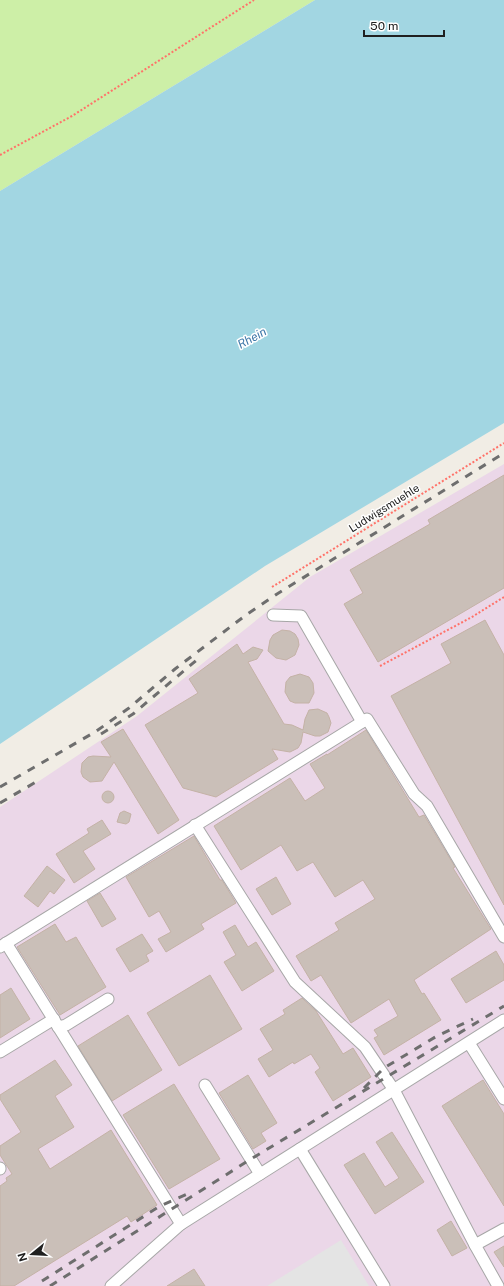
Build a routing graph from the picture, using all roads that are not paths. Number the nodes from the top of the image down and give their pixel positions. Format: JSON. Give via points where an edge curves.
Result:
{"nodes":[{"id":1,"x":273,"y":615,"type":"dead end"},
{"id":2,"x":362,"y":722,"type":"junction"},
{"id":3,"x":196,"y":825,"type":"junction"},
{"id":4,"x":504,"y":937,"type":"edge"},
{"id":5,"x":3,"y":945,"type":"edge"},
{"id":6,"x":108,"y":999,"type":"dead end"},
{"id":7,"x":504,"y":1020,"type":"edge"},
{"id":8,"x":56,"y":1023,"type":"junction"},
{"id":9,"x":469,"y":1043,"type":"junction"},
{"id":10,"x":0,"y":1052,"type":"edge"},
{"id":11,"x":205,"y":1085,"type":"dead end"},
{"id":12,"x":394,"y":1090,"type":"junction"},
{"id":13,"x":504,"y":1099,"type":"edge"},
{"id":14,"x":300,"y":1149,"type":"junction"},
{"id":15,"x":260,"y":1174,"type":"junction"},
{"id":16,"x":181,"y":1224,"type":"junction"},
{"id":17,"x":504,"y":1229,"type":"edge"},
{"id":18,"x":475,"y":1246,"type":"junction"},
{"id":19,"x":111,"y":1286,"type":"edge"},
{"id":20,"x":384,"y":1286,"type":"edge"},
{"id":21,"x":498,"y":1286,"type":"edge"}],
"edges":[{"from":1,"to":2,"type":"lane","via":[[301,616]]},
{"from":2,"to":3,"type":"lane"},
{"from":2,"to":4,"type":"lane","via":[[367,719],[414,794],[427,806]]},
{"from":3,"to":5,"type":"lane"},
{"from":3,"to":12,"type":"lane","via":[[295,982],[365,1047]]},
{"from":5,"to":8,"type":"lane"},
{"from":6,"to":8,"type":"lane","via":[[66,1025]]},
{"from":7,"to":9,"type":"lane"},
{"from":8,"to":10,"type":"lane"},
{"from":8,"to":16,"type":"lane"},
{"from":9,"to":12,"type":"lane"},
{"from":9,"to":13,"type":"lane"},
{"from":11,"to":15,"type":"lane"},
{"from":12,"to":14,"type":"lane"},
{"from":12,"to":18,"type":"lane"},
{"from":14,"to":15,"type":"lane"},
{"from":14,"to":20,"type":"lane"},
{"from":15,"to":16,"type":"lane"},
{"from":16,"to":19,"type":"lane"},
{"from":17,"to":18,"type":"lane"},
{"from":18,"to":21,"type":"lane"}]}
